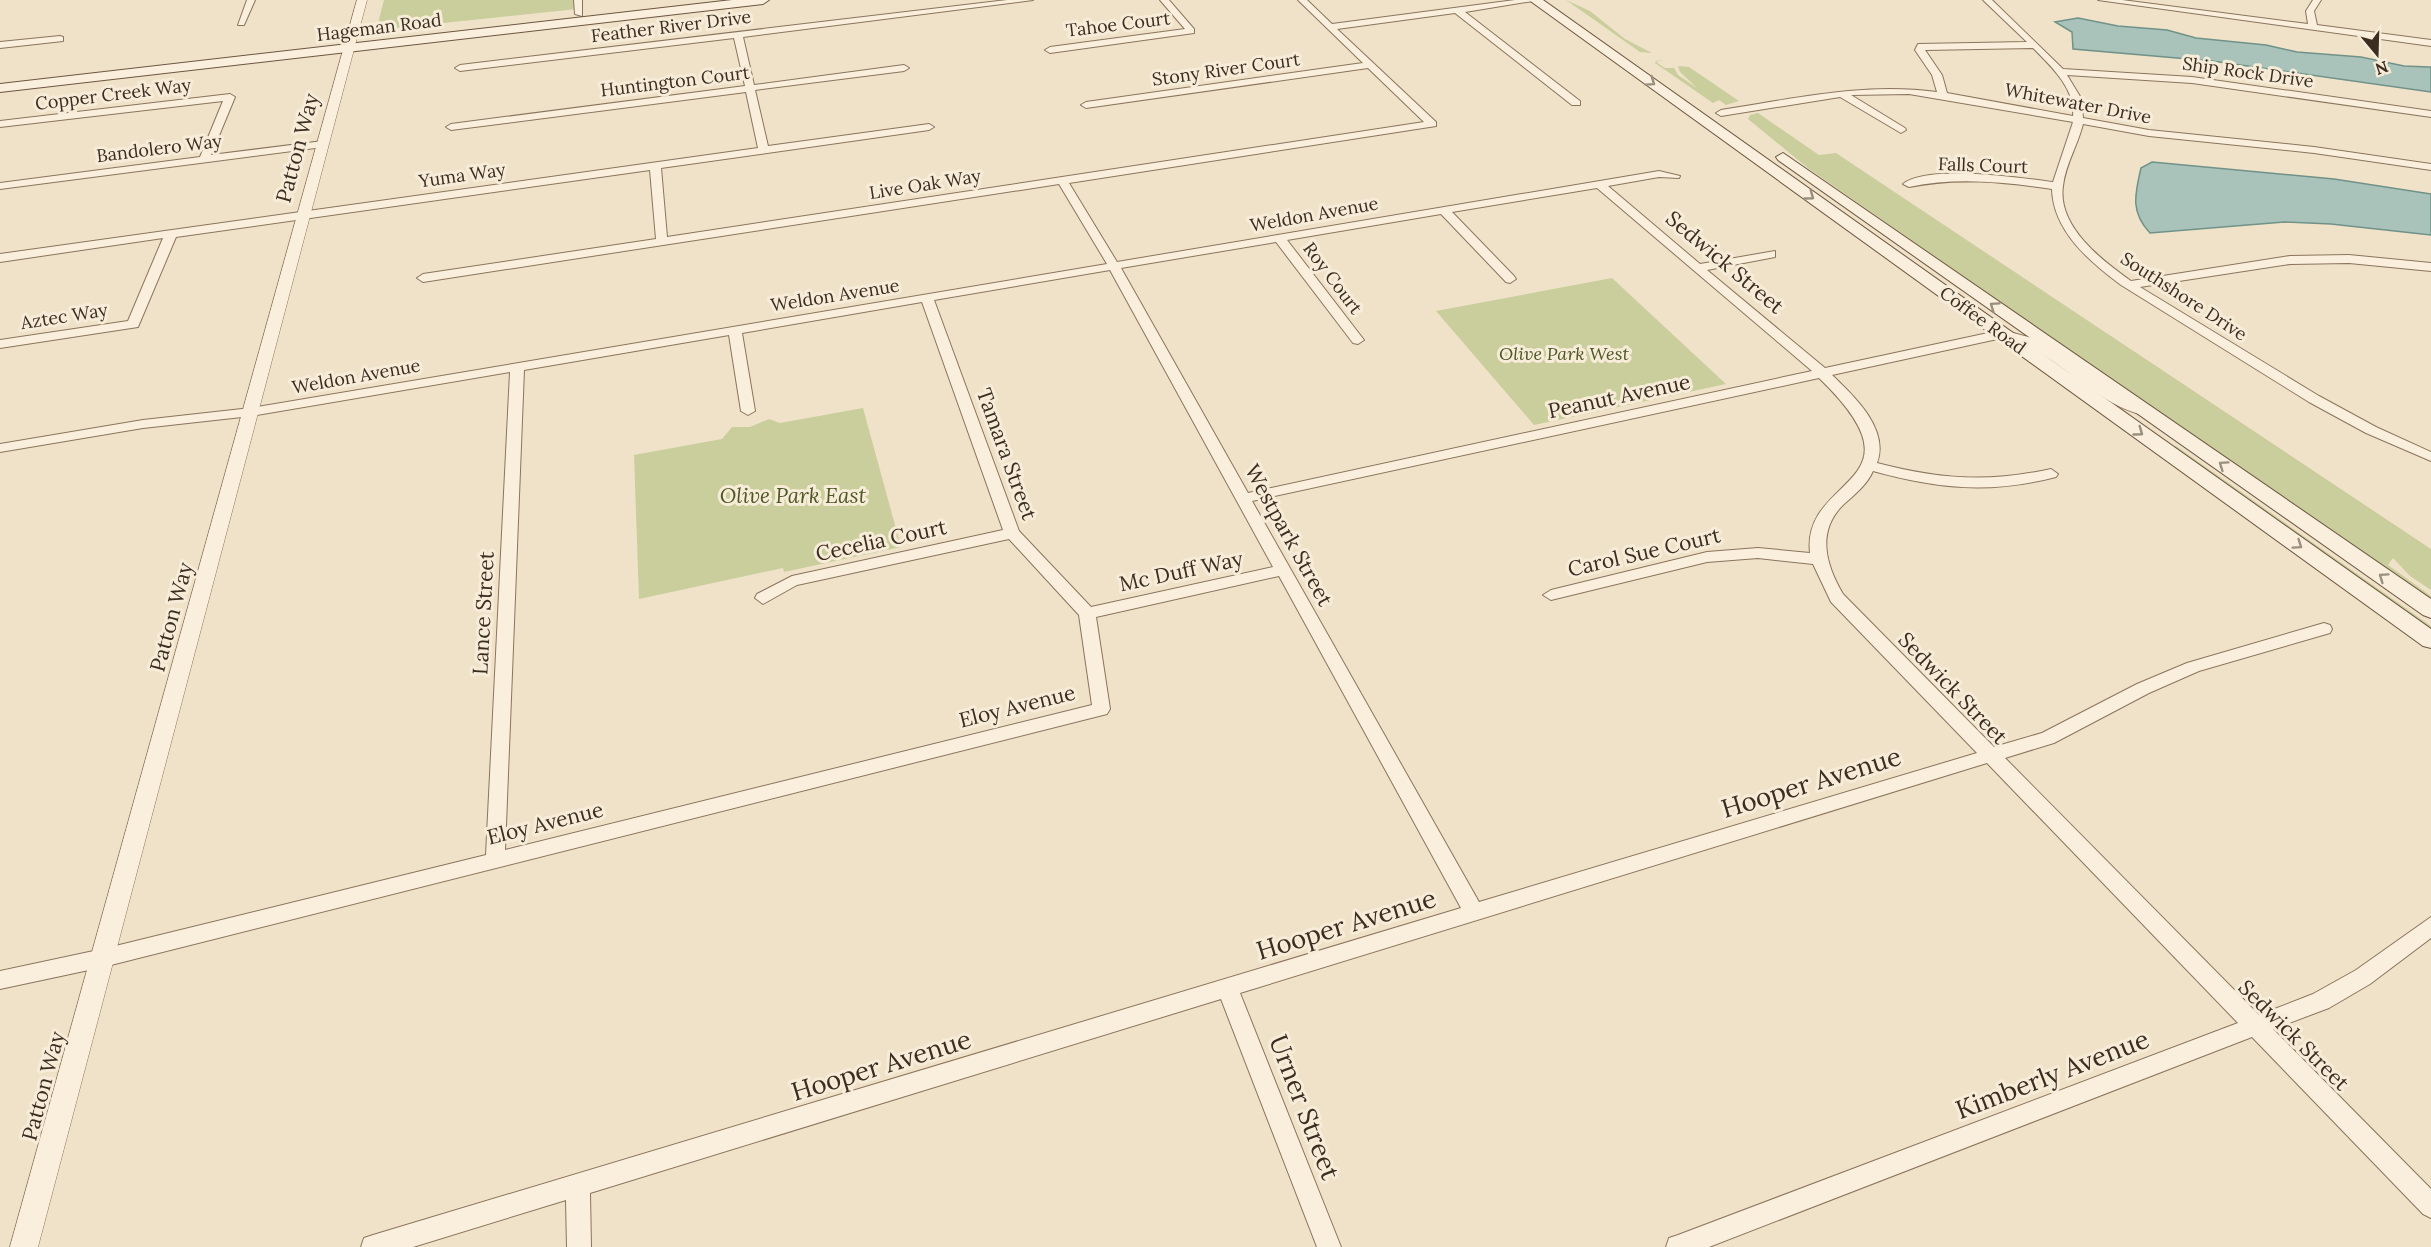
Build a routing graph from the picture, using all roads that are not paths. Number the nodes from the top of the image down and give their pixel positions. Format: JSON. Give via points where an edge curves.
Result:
{"nodes":[{"id":1,"x":251,"y":0,"type":"edge"},
{"id":2,"x":362,"y":0,"type":"edge"},
{"id":3,"x":578,"y":0,"type":"edge"},
{"id":4,"x":698,"y":0,"type":"edge"},
{"id":5,"x":763,"y":0,"type":"edge"},
{"id":6,"x":1029,"y":0,"type":"edge"},
{"id":7,"x":1164,"y":0,"type":"edge"},
{"id":8,"x":1302,"y":0,"type":"edge"},
{"id":9,"x":1535,"y":0,"type":"edge"},
{"id":10,"x":1557,"y":0,"type":"edge"},
{"id":11,"x":1987,"y":0,"type":"edge"},
{"id":12,"x":2102,"y":0,"type":"edge"},
{"id":13,"x":2318,"y":0,"type":"edge"},
{"id":14,"x":2133,"y":2,"type":"edge"},
{"id":15,"x":955,"y":4,"type":"edge"},
{"id":16,"x":1457,"y":10,"type":"junction"},
{"id":17,"x":579,"y":14,"type":"junction"},
{"id":18,"x":241,"y":22,"type":"dead end"},
{"id":19,"x":1565,"y":22,"type":"junction"},
{"id":20,"x":1330,"y":27,"type":"junction"},
{"id":21,"x":2313,"y":28,"type":"junction"},
{"id":22,"x":738,"y":35,"type":"junction"},
{"id":23,"x":60,"y":39,"type":"dead end"},
{"id":24,"x":350,"y":44,"type":"junction"},
{"id":25,"x":2431,"y":44,"type":"edge"},
{"id":26,"x":0,"y":45,"type":"edge"},
{"id":27,"x":2033,"y":45,"type":"junction"},
{"id":28,"x":1050,"y":50,"type":"dead end"},
{"id":29,"x":1642,"y":59,"type":"junction"},
{"id":30,"x":1370,"y":65,"type":"junction"},
{"id":31,"x":904,"y":68,"type":"dead end"},
{"id":32,"x":459,"y":69,"type":"dead end"},
{"id":33,"x":2060,"y":72,"type":"junction"},
{"id":34,"x":0,"y":80,"type":"edge"},
{"id":35,"x":0,"y":88,"type":"edge"},
{"id":36,"x":750,"y":88,"type":"junction"},
{"id":37,"x":1842,"y":94,"type":"junction"},
{"id":38,"x":1943,"y":95,"type":"junction"},
{"id":39,"x":1576,"y":103,"type":"dead end"},
{"id":40,"x":1086,"y":105,"type":"dead end"},
{"id":41,"x":1720,"y":113,"type":"junction"},
{"id":42,"x":2431,"y":114,"type":"edge"},
{"id":43,"x":2077,"y":120,"type":"junction"},
{"id":44,"x":0,"y":124,"type":"edge"},
{"id":45,"x":451,"y":127,"type":"dead end"},
{"id":46,"x":929,"y":127,"type":"dead end"},
{"id":47,"x":1901,"y":130,"type":"dead end"},
{"id":48,"x":323,"y":144,"type":"junction"},
{"id":49,"x":764,"y":150,"type":"junction"},
{"id":50,"x":204,"y":159,"type":"junction"},
{"id":51,"x":655,"y":165,"type":"junction"},
{"id":52,"x":2431,"y":167,"type":"edge"},
{"id":53,"x":1675,"y":176,"type":"dead end"},
{"id":54,"x":1062,"y":181,"type":"junction"},
{"id":55,"x":1599,"y":184,"type":"junction"},
{"id":56,"x":1909,"y":184,"type":"dead end"},
{"id":57,"x":0,"y":186,"type":"edge"},
{"id":58,"x":2057,"y":186,"type":"junction"},
{"id":59,"x":1443,"y":210,"type":"junction"},
{"id":60,"x":304,"y":216,"type":"junction"},
{"id":61,"x":171,"y":234,"type":"junction"},
{"id":62,"x":1280,"y":238,"type":"junction"},
{"id":63,"x":662,"y":242,"type":"junction"},
{"id":64,"x":1771,"y":254,"type":"dead end"},
{"id":65,"x":0,"y":258,"type":"edge"},
{"id":66,"x":1114,"y":266,"type":"junction"},
{"id":67,"x":2431,"y":267,"type":"edge"},
{"id":68,"x":1697,"y":268,"type":"junction"},
{"id":69,"x":423,"y":278,"type":"dead end"},
{"id":70,"x":1510,"y":279,"type":"dead end"},
{"id":71,"x":2131,"y":285,"type":"junction"},
{"id":72,"x":927,"y":298,"type":"junction"},
{"id":73,"x":735,"y":330,"type":"junction"},
{"id":74,"x":2002,"y":334,"type":"junction"},
{"id":75,"x":1358,"y":340,"type":"dead end"},
{"id":76,"x":0,"y":344,"type":"edge"},
{"id":77,"x":517,"y":367,"type":"junction"},
{"id":78,"x":1822,"y":373,"type":"junction"},
{"id":79,"x":748,"y":411,"type":"dead end"},
{"id":80,"x":251,"y":412,"type":"junction"},
{"id":81,"x":2149,"y":414,"type":"junction"},
{"id":82,"x":0,"y":448,"type":"edge"},
{"id":83,"x":2431,"y":457,"type":"edge"},
{"id":84,"x":1869,"y":465,"type":"junction"},
{"id":85,"x":2051,"y":474,"type":"dead end"},
{"id":86,"x":1244,"y":498,"type":"junction"},
{"id":87,"x":1012,"y":533,"type":"junction"},
{"id":88,"x":1819,"y":559,"type":"junction"},
{"id":89,"x":1284,"y":570,"type":"junction"},
{"id":90,"x":1551,"y":595,"type":"dead end"},
{"id":91,"x":763,"y":598,"type":"dead end"},
{"id":92,"x":2431,"y":610,"type":"edge"},
{"id":93,"x":1087,"y":613,"type":"junction"},
{"id":94,"x":2325,"y":629,"type":"dead end"},
{"id":95,"x":2431,"y":640,"type":"edge"},
{"id":96,"x":1989,"y":757,"type":"junction"},
{"id":97,"x":495,"y":860,"type":"junction"},
{"id":98,"x":1474,"y":913,"type":"junction"},
{"id":99,"x":2431,"y":926,"type":"edge"},
{"id":100,"x":103,"y":958,"type":"junction"},
{"id":101,"x":0,"y":980,"type":"edge"},
{"id":102,"x":1227,"y":988,"type":"junction"},
{"id":103,"x":2255,"y":1027,"type":"junction"},
{"id":104,"x":578,"y":1185,"type":"junction"},
{"id":105,"x":2431,"y":1206,"type":"edge"},
{"id":106,"x":24,"y":1247,"type":"edge"},
{"id":107,"x":373,"y":1247,"type":"edge"},
{"id":108,"x":579,"y":1247,"type":"edge"},
{"id":109,"x":1329,"y":1247,"type":"edge"},
{"id":110,"x":1678,"y":1247,"type":"edge"}],
"edges":[{"from":1,"to":18,"type":"street"},
{"from":2,"to":24,"type":"street","name":"Patton Way"},
{"from":3,"to":17,"type":"street"},
{"from":4,"to":17,"type":"main road","name":"Hageman Road"},
{"from":5,"to":24,"type":"main road","name":"Hageman Road"},
{"from":6,"to":15,"type":"street","name":"Feather River Drive"},
{"from":7,"to":28,"type":"street","name":"Tahoe Court","via":[[1191,31]]},
{"from":8,"to":20,"type":"street"},
{"from":9,"to":16,"type":"street"},
{"from":9,"to":19,"type":"main road","name":"Coffee Road"},
{"from":10,"to":29,"type":"main road","name":"Coffee Road"},
{"from":11,"to":27,"type":"street","name":"Southshore Drive"},
{"from":12,"to":14,"type":"street"},
{"from":13,"to":21,"type":"street","via":[[2310,11]]},
{"from":14,"to":21,"type":"street"},
{"from":15,"to":22,"type":"street","name":"Feather River Drive"},
{"from":16,"to":20,"type":"street"},
{"from":16,"to":39,"type":"street"},
{"from":17,"to":24,"type":"main road","name":"Hageman Road"},
{"from":19,"to":29,"type":"main road","via":[[1580,24],[1625,55]]},
{"from":19,"to":74,"type":"main road","name":"Coffee Road","one_way":true},
{"from":20,"to":30,"type":"street"},
{"from":21,"to":25,"type":"street"},
{"from":22,"to":32,"type":"street","name":"Feather River Drive"},
{"from":22,"to":36,"type":"street"},
{"from":23,"to":26,"type":"street"},
{"from":24,"to":34,"type":"main road","name":"Hageman Road"},
{"from":24,"to":35,"type":"main road","name":"Hageman Road"},
{"from":24,"to":48,"type":"street","name":"Patton Way"},
{"from":27,"to":33,"type":"street","name":"Southshore Drive"},
{"from":27,"to":38,"type":"street","via":[[1921,46],[1942,83]]},
{"from":29,"to":41,"type":"main road","name":"Coffee Road"},
{"from":30,"to":40,"type":"street","name":"Stony River Court"},
{"from":30,"to":54,"type":"street","name":"Live Oak Way","via":[[1432,124]]},
{"from":31,"to":36,"type":"street","name":"Huntington Court"},
{"from":33,"to":42,"type":"street","name":"Ship Rock Drive","via":[[2192,80]]},
{"from":33,"to":43,"type":"street","name":"Southshore Drive","via":[[2078,102]]},
{"from":36,"to":45,"type":"street","name":"Huntington Court"},
{"from":36,"to":49,"type":"street"},
{"from":37,"to":38,"type":"street","name":"Whitewater Drive","via":[[1891,91]]},
{"from":37,"to":41,"type":"street","name":"Whitewater Drive"},
{"from":37,"to":47,"type":"street"},
{"from":38,"to":43,"type":"street","name":"Whitewater Drive"},
{"from":81,"to":41,"type":"main road","name":"Coffee Road","one_way":true},
{"from":43,"to":52,"type":"street","name":"Whitewater Drive","via":[[2149,133]]},
{"from":43,"to":58,"type":"street","name":"Southshore Drive"},
{"from":44,"to":50,"type":"street","name":"Copper Creek Way","via":[[230,97]]},
{"from":46,"to":49,"type":"street","name":"Yuma Way"},
{"from":48,"to":50,"type":"street","name":"Bandolero Way"},
{"from":48,"to":60,"type":"street","name":"Patton Way"},
{"from":49,"to":51,"type":"street","name":"Yuma Way"},
{"from":50,"to":57,"type":"street","name":"Bandolero Way"},
{"from":51,"to":60,"type":"street","name":"Yuma Way"},
{"from":51,"to":63,"type":"street"},
{"from":53,"to":55,"type":"street","name":"Weldon Avenue","via":[[1659,174]]},
{"from":54,"to":63,"type":"street","name":"Live Oak Way"},
{"from":54,"to":66,"type":"street","name":"Westpark Street"},
{"from":55,"to":59,"type":"street","name":"Weldon Avenue"},
{"from":55,"to":68,"type":"street","name":"Sedwick Street"},
{"from":56,"to":58,"type":"street","name":"Falls Court","via":[[1945,177]]},
{"from":58,"to":71,"type":"street","name":"Southshore Drive","via":[[2060,209],[2076,237]]},
{"from":59,"to":62,"type":"street","name":"Weldon Avenue"},
{"from":59,"to":70,"type":"street"},
{"from":60,"to":61,"type":"street","name":"Yuma Way"},
{"from":60,"to":80,"type":"street","name":"Patton Way"},
{"from":61,"to":65,"type":"street","name":"Yuma Way"},
{"from":61,"to":76,"type":"street","name":"Aztec Way","via":[[133,324]]},
{"from":62,"to":66,"type":"street","name":"Weldon Avenue"},
{"from":62,"to":75,"type":"street","name":"Roy Court"},
{"from":63,"to":69,"type":"street","name":"Live Oak Way"},
{"from":64,"to":68,"type":"street"},
{"from":66,"to":72,"type":"street","name":"Weldon Avenue"},
{"from":66,"to":86,"type":"street","name":"Westpark Street"},
{"from":67,"to":71,"type":"street","via":[[2349,259],[2290,260]]},
{"from":68,"to":78,"type":"street","name":"Sedwick Street"},
{"from":71,"to":83,"type":"street","name":"Southshore Drive","via":[[2313,400]]},
{"from":72,"to":73,"type":"street","name":"Weldon Avenue"},
{"from":72,"to":87,"type":"street","name":"Tamara Street"},
{"from":73,"to":77,"type":"street","name":"Weldon Avenue"},
{"from":73,"to":79,"type":"street"},
{"from":74,"to":78,"type":"street","name":"Peanut Avenue"},
{"from":74,"to":81,"type":"street","via":[[2031,342],[2112,399]]},
{"from":74,"to":95,"type":"main road","name":"Coffee Road","one_way":true},
{"from":77,"to":80,"type":"street","name":"Weldon Avenue"},
{"from":77,"to":97,"type":"street","name":"Lance Street"},
{"from":78,"to":84,"type":"street","name":"Sedwick Street","via":[[1866,423],[1871,438]]},
{"from":78,"to":86,"type":"street","name":"Peanut Avenue"},
{"from":80,"to":82,"type":"street","name":"Weldon Avenue","via":[[143,424]]},
{"from":80,"to":100,"type":"street","name":"Patton Way"},
{"from":92,"to":81,"type":"main road","name":"Coffee Road","one_way":true},
{"from":84,"to":85,"type":"street","via":[[1919,479],[1972,486],[2007,484]]},
{"from":84,"to":88,"type":"street","name":"Sedwick Street","via":[[1862,478],[1826,516],[1819,530]]},
{"from":86,"to":89,"type":"street","name":"Westpark Street"},
{"from":87,"to":91,"type":"street","name":"Cecelia Court","via":[[792,581]]},
{"from":87,"to":93,"type":"street","name":"Tamara Street"},
{"from":88,"to":90,"type":"street","name":"Carol Sue Court","via":[[1758,553],[1707,557]]},
{"from":88,"to":96,"type":"street","name":"Sedwick Street","via":[[1831,589],[1852,617]]},
{"from":89,"to":93,"type":"street","name":"Mc Duff Way"},
{"from":89,"to":98,"type":"street","name":"Westpark Street"},
{"from":93,"to":97,"type":"street","name":"Eloy Avenue","via":[[1101,710]]},
{"from":94,"to":96,"type":"street","name":"Hooper Avenue","via":[[2178,673],[2087,721]]},
{"from":96,"to":98,"type":"street","name":"Hooper Avenue"},
{"from":96,"to":103,"type":"street","name":"Sedwick Street"},
{"from":97,"to":100,"type":"street","name":"Eloy Avenue"},
{"from":98,"to":102,"type":"street","name":"Hooper Avenue"},
{"from":99,"to":103,"type":"street","name":"Kimberly Avenue","via":[[2363,977],[2330,996]]},
{"from":100,"to":101,"type":"street","name":"Eloy Avenue"},
{"from":100,"to":106,"type":"street","name":"Patton Way"},
{"from":102,"to":104,"type":"street","name":"Hooper Avenue"},
{"from":102,"to":109,"type":"street","name":"Urner Street"},
{"from":103,"to":105,"type":"street","name":"Sedwick Street"},
{"from":103,"to":110,"type":"street","name":"Kimberly Avenue"},
{"from":104,"to":107,"type":"street","name":"Hooper Avenue"},
{"from":104,"to":108,"type":"street"}]}
